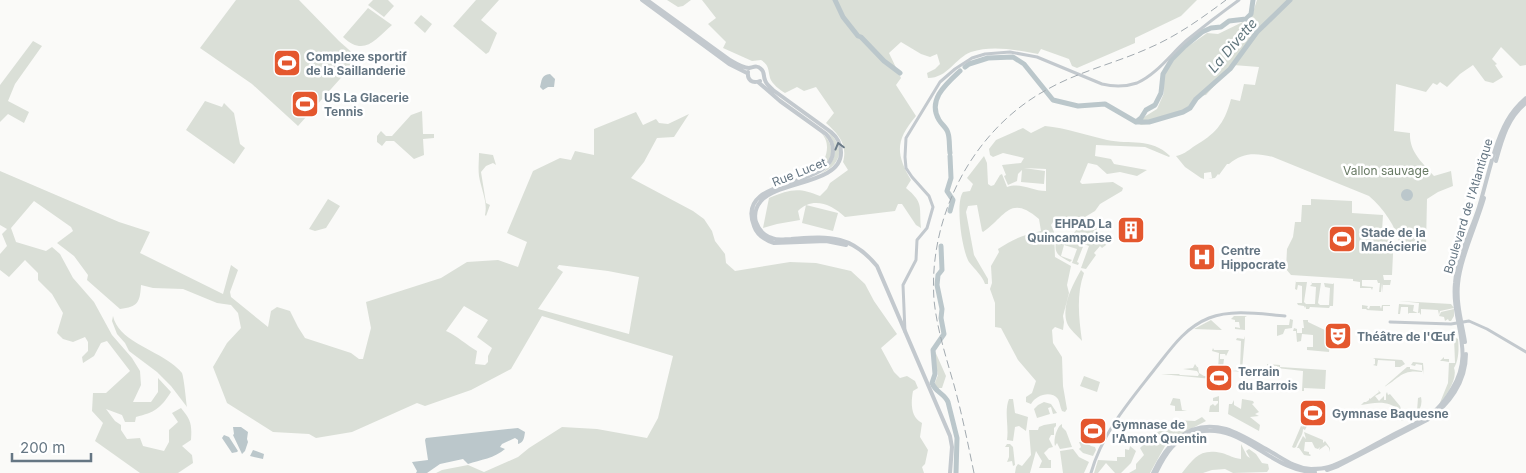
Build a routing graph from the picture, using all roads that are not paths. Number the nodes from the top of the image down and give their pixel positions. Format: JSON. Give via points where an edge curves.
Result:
{"nodes":[{"id":1,"x":642,"y":0,"type":"edge"},
{"id":2,"x":647,"y":0,"type":"edge"},
{"id":3,"x":1239,"y":0,"type":"edge"},
{"id":4,"x":751,"y":68,"type":"junction"},
{"id":5,"x":748,"y":73,"type":"junction"},
{"id":6,"x":763,"y":78,"type":"junction"},
{"id":7,"x":758,"y":82,"type":"junction"},
{"id":8,"x":1526,"y":98,"type":"edge"},
{"id":9,"x":1526,"y":102,"type":"edge"},
{"id":10,"x":895,"y":308,"type":"junction"},
{"id":11,"x":1284,"y":316,"type":"dead end"},
{"id":12,"x":1390,"y":322,"type":"dead end"},
{"id":13,"x":1460,"y":323,"type":"junction"},
{"id":14,"x":905,"y":332,"type":"junction"},
{"id":15,"x":1526,"y":352,"type":"edge"},
{"id":16,"x":950,"y":473,"type":"edge"},
{"id":17,"x":1091,"y":473,"type":"edge"},
{"id":18,"x":1154,"y":473,"type":"edge"}],
"edges":[{"from":1,"to":5,"type":"main road","via":[[729,64]]},
{"from":2,"to":4,"type":"main road","via":[[725,57]]},
{"from":3,"to":14,"type":"main road","via":[[1157,69],[1140,81],[1124,86],[1109,86],[1037,57],[1005,52],[972,58],[940,82],[906,138],[908,172],[930,196],[933,207],[927,228],[917,240],[917,258],[902,285]]},
{"from":4,"to":5,"type":"main road"},
{"from":4,"to":6,"type":"main road","via":[[761,68]]},
{"from":5,"to":7,"type":"main road","via":[[750,81]]},
{"from":6,"to":7,"type":"main road"},
{"from":10,"to":6,"type":"main road","name":"Rue Lucet","one_way":true,"via":[[877,266],[854,246],[825,238],[775,239],[758,228],[755,217],[761,200],[768,194],[829,172],[839,162],[841,152],[835,135],[777,94]]},
{"from":7,"to":10,"type":"main road","name":"Rue Lucet","via":[[826,134],[833,149],[831,160],[823,170],[759,197],[752,214],[756,230],[774,243],[833,242],[856,250],[877,270]]},
{"from":8,"to":13,"type":"main road","name":"Boulevard de l'Atlantique","via":[[1513,111],[1500,134],[1456,271],[1454,292]]},
{"from":9,"to":13,"type":"main road","name":"Boulevard de l'Atlantique","via":[[1512,118],[1503,137],[1461,269],[1458,293]]},
{"from":10,"to":14,"type":"main road","name":"Rue Lucet"},
{"from":11,"to":17,"type":"main road","via":[[1230,313],[1210,317],[1189,330],[1119,414],[1102,443]]},
{"from":12,"to":13,"type":"main road"},
{"from":13,"to":15,"type":"main road","via":[[1478,324]]},
{"from":13,"to":18,"type":"main road","name":"Boulevard de l'Atlantique","via":[[1463,365],[1457,382],[1441,404],[1420,420],[1341,462],[1325,468],[1301,468],[1233,432],[1209,427],[1192,430],[1176,438],[1164,452]]},
{"from":14,"to":16,"type":"main road","name":"Rue Lucet","via":[[950,436]]}]}
